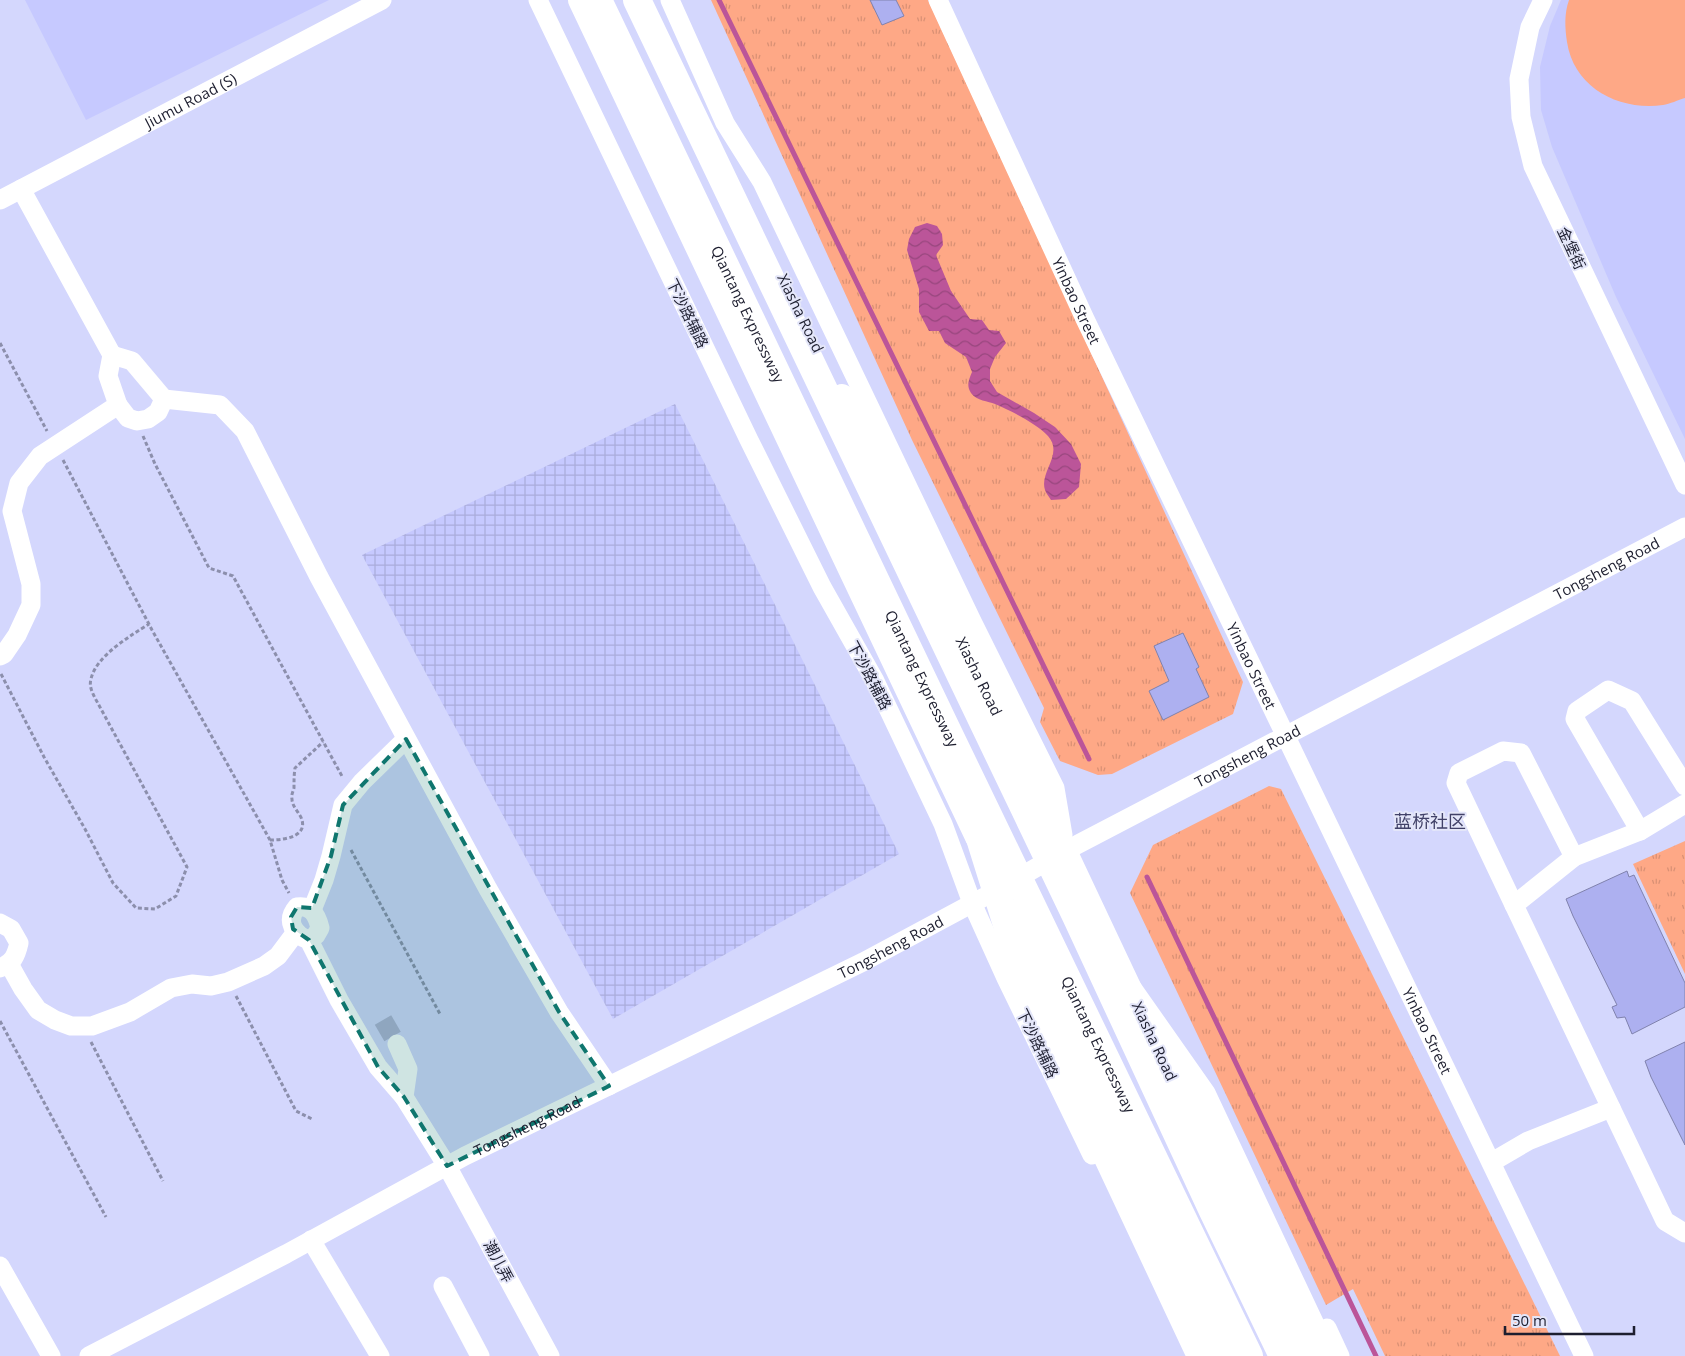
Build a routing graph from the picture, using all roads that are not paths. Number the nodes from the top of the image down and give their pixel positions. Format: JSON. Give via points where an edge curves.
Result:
{"nodes":[{"id":1,"x":382,"y":0,"type":"edge"},
{"id":2,"x":538,"y":0,"type":"edge"},
{"id":3,"x":580,"y":0,"type":"edge"},
{"id":4,"x":598,"y":0,"type":"edge"},
{"id":5,"x":637,"y":0,"type":"edge"},
{"id":6,"x":647,"y":0,"type":"edge"},
{"id":7,"x":670,"y":0,"type":"edge"},
{"id":8,"x":938,"y":0,"type":"edge"},
{"id":9,"x":1543,"y":0,"type":"edge"},
{"id":10,"x":21,"y":189,"type":"junction"},
{"id":11,"x":0,"y":200,"type":"edge"},
{"id":12,"x":112,"y":354,"type":"junction"},
{"id":13,"x":164,"y":399,"type":"junction"},
{"id":14,"x":118,"y":405,"type":"junction"},
{"id":15,"x":1685,"y":485,"type":"edge"},
{"id":16,"x":1685,"y":527,"type":"edge"},
{"id":17,"x":0,"y":656,"type":"edge"},
{"id":18,"x":946,"y":728,"type":"junction"},
{"id":19,"x":1286,"y":735,"type":"junction"},
{"id":20,"x":406,"y":739,"type":"junction"},
{"id":21,"x":1685,"y":786,"type":"edge"},
{"id":22,"x":1685,"y":804,"type":"edge"},
{"id":23,"x":1640,"y":831,"type":"junction"},
{"id":24,"x":1065,"y":851,"type":"junction"},
{"id":25,"x":1574,"y":857,"type":"junction"},
{"id":26,"x":1001,"y":888,"type":"junction"},
{"id":27,"x":972,"y":903,"type":"junction"},
{"id":28,"x":1514,"y":905,"type":"junction"},
{"id":29,"x":1076,"y":916,"type":"junction"},
{"id":30,"x":0,"y":923,"type":"edge"},
{"id":31,"x":303,"y":936,"type":"junction"},
{"id":32,"x":5,"y":966,"type":"edge"},
{"id":33,"x":1129,"y":986,"type":"junction"},
{"id":34,"x":397,"y":1044,"type":"tunnel mouth"},
{"id":35,"x":609,"y":1086,"type":"junction"},
{"id":36,"x":404,"y":1097,"type":"junction"},
{"id":37,"x":1611,"y":1108,"type":"junction"},
{"id":38,"x":1492,"y":1162,"type":"junction"},
{"id":39,"x":447,"y":1166,"type":"junction"},
{"id":40,"x":1685,"y":1233,"type":"edge"},
{"id":41,"x":312,"y":1240,"type":"junction"},
{"id":42,"x":0,"y":1266,"type":"edge"},
{"id":43,"x":443,"y":1286,"type":"dead end"},
{"id":44,"x":51,"y":1356,"type":"edge"},
{"id":45,"x":90,"y":1356,"type":"edge"},
{"id":46,"x":380,"y":1356,"type":"edge"},
{"id":47,"x":480,"y":1356,"type":"edge"},
{"id":48,"x":550,"y":1356,"type":"edge"},
{"id":49,"x":1190,"y":1356,"type":"edge"},
{"id":50,"x":1201,"y":1356,"type":"edge"},
{"id":51,"x":1224,"y":1356,"type":"edge"},
{"id":52,"x":1249,"y":1356,"type":"edge"},
{"id":53,"x":1283,"y":1356,"type":"edge"},
{"id":54,"x":1304,"y":1356,"type":"edge"},
{"id":55,"x":1325,"y":1356,"type":"edge"},
{"id":56,"x":1340,"y":1356,"type":"edge"},
{"id":57,"x":1584,"y":1356,"type":"edge"}],
"edges":[{"from":1,"to":10,"type":"street","name":"Jiumu Road (S)"},
{"from":2,"to":27,"type":"street","name":"下沙路辅路","via":[[749,440],[814,570],[875,681],[943,824]]},
{"from":3,"to":26,"type":"main road"},
{"from":4,"to":18,"type":"highway","name":"Qiantang Expressway"},
{"from":5,"to":29,"type":"highway"},
{"from":6,"to":24,"type":"main road","name":"Xiasha Road"},
{"from":7,"to":24,"type":"street","via":[[725,123],[762,182],[1055,788]]},
{"from":8,"to":19,"type":"street","name":"Yinbao Street","via":[[1085,319]]},
{"from":9,"to":15,"type":"street","name":"金堡街","via":[[1530,27],[1519,79],[1521,117],[1533,166]]},
{"from":10,"to":11,"type":"street","name":"Jiumu Road (S)"},
{"from":10,"to":12,"type":"street"},
{"from":12,"to":13,"type":"street","via":[[132,361]]},
{"from":12,"to":14,"type":"street","via":[[108,376]]},
{"from":13,"to":14,"type":"street","via":[[158,412],[137,421],[128,418]]},
{"from":13,"to":20,"type":"street","via":[[220,405],[245,431]]},
{"from":14,"to":17,"type":"street","via":[[40,456],[19,483],[12,511],[31,584],[31,605],[17,635]]},
{"from":16,"to":19,"type":"street","name":"Tongsheng Road"},
{"from":18,"to":50,"type":"highway","via":[[1024,979]]},
{"from":18,"to":52,"type":"highway","name":"Qiantang Expressway"},
{"from":19,"to":24,"type":"street","name":"Tongsheng Road"},
{"from":19,"to":38,"type":"street","name":"Yinbao Street"},
{"from":20,"to":31,"type":"street","via":[[343,805],[324,880],[304,909],[316,914],[320,928],[316,935]]},
{"from":20,"to":35,"type":"street","via":[[559,1012]]},
{"from":21,"to":23,"type":"street","via":[[1632,701],[1608,690],[1577,711],[1575,719]]},
{"from":22,"to":23,"type":"street"},
{"from":23,"to":25,"type":"street"},
{"from":24,"to":26,"type":"street","name":"Tongsheng Road"},
{"from":24,"to":33,"type":"main road","name":"Xiasha Road"},
{"from":25,"to":28,"type":"street"},
{"from":25,"to":28,"type":"street","via":[[1521,753],[1503,751],[1459,773],[1456,783]]},
{"from":26,"to":27,"type":"street","name":"Tongsheng Road"},
{"from":26,"to":51,"type":"main road"},
{"from":27,"to":35,"type":"street","name":"Tongsheng Road","via":[[862,962]]},
{"from":27,"to":49,"type":"street","name":"下沙路辅路"},
{"from":28,"to":37,"type":"street"},
{"from":29,"to":53,"type":"highway"},
{"from":29,"to":55,"type":"highway","via":[[1202,1095]]},
{"from":30,"to":32,"type":"street","via":[[11,929],[19,943],[16,955]]},
{"from":31,"to":32,"type":"street","via":[[264,966],[228,982],[171,988],[130,1012],[92,1026],[71,1026],[38,1010]]},
{"from":31,"to":36,"type":"street","name":"潮儿弄","via":[[378,1067]]},
{"from":33,"to":54,"type":"main road","name":"Xiasha Road"},
{"from":33,"to":56,"type":"street","via":[[1214,1100]]},
{"from":34,"to":36,"type":"street","via":[[408,1069]]},
{"from":35,"to":39,"type":"street","name":"Tongsheng Road"},
{"from":36,"to":39,"type":"street","name":"潮儿弄"},
{"from":37,"to":38,"type":"street","via":[[1528,1141]]},
{"from":37,"to":40,"type":"street","via":[[1665,1221]]},
{"from":38,"to":57,"type":"street","name":"Yinbao Street"},
{"from":39,"to":41,"type":"street","name":"Tongsheng Road"},
{"from":39,"to":48,"type":"street","name":"潮儿弄"},
{"from":41,"to":45,"type":"street","name":"Tongsheng Road"},
{"from":41,"to":46,"type":"street"},
{"from":42,"to":44,"type":"street"},
{"from":43,"to":47,"type":"street"}]}
